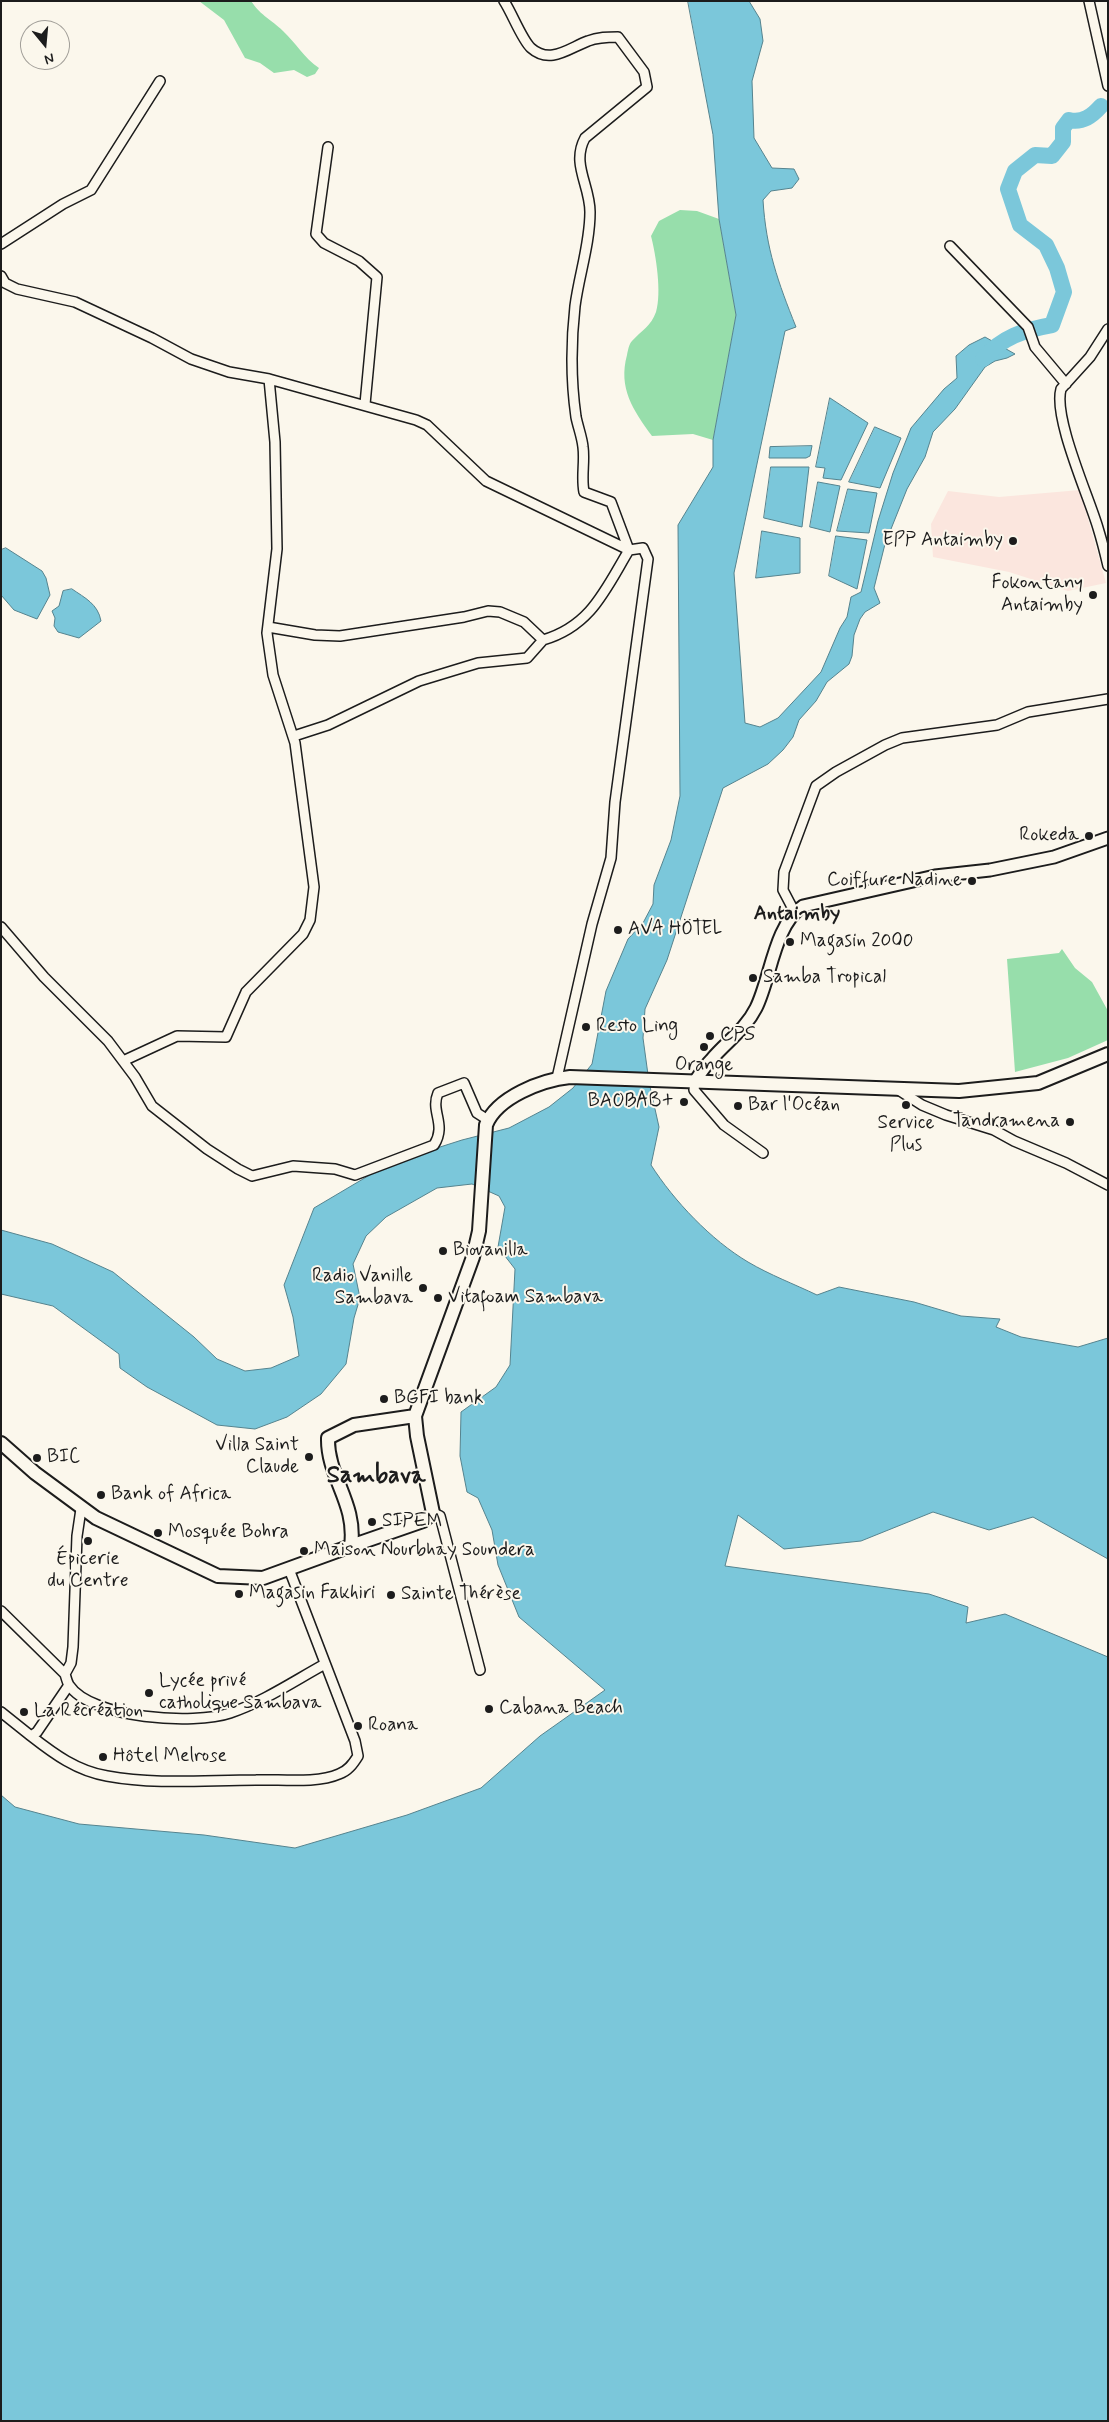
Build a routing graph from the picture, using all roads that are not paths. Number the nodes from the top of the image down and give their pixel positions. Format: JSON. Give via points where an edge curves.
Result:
{"nodes":[{"id":1,"x":504,"y":1,"type":"edge"},
{"id":2,"x":1089,"y":1,"type":"edge"},
{"id":3,"x":160,"y":82,"type":"dead end"},
{"id":4,"x":1108,"y":86,"type":"edge"},
{"id":5,"x":328,"y":147,"type":"dead end"},
{"id":6,"x":1,"y":244,"type":"edge"},
{"id":7,"x":950,"y":246,"type":"dead end"},
{"id":8,"x":1,"y":276,"type":"edge"},
{"id":9,"x":1108,"y":329,"type":"edge"},
{"id":10,"x":269,"y":379,"type":"junction"},
{"id":11,"x":1066,"y":384,"type":"junction"},
{"id":12,"x":366,"y":404,"type":"junction"},
{"id":13,"x":629,"y":550,"type":"junction"},
{"id":14,"x":1108,"y":566,"type":"edge"},
{"id":15,"x":268,"y":627,"type":"junction"},
{"id":16,"x":543,"y":640,"type":"junction"},
{"id":17,"x":1108,"y":699,"type":"edge"},
{"id":18,"x":294,"y":736,"type":"junction"},
{"id":19,"x":1108,"y":838,"type":"edge"},
{"id":20,"x":794,"y":911,"type":"junction"},
{"id":21,"x":1,"y":927,"type":"edge"},
{"id":22,"x":1108,"y":1054,"type":"edge"},
{"id":23,"x":123,"y":1060,"type":"junction"},
{"id":24,"x":564,"y":1078,"type":"junction"},
{"id":25,"x":695,"y":1081,"type":"junction"},
{"id":26,"x":897,"y":1089,"type":"junction"},
{"id":27,"x":487,"y":1123,"type":"junction"},
{"id":28,"x":762,"y":1153,"type":"dead end"},
{"id":29,"x":1108,"y":1185,"type":"edge"},
{"id":30,"x":416,"y":1416,"type":"junction"},
{"id":31,"x":1,"y":1444,"type":"edge"},
{"id":32,"x":81,"y":1508,"type":"junction"},
{"id":33,"x":433,"y":1513,"type":"junction"},
{"id":34,"x":351,"y":1546,"type":"junction"},
{"id":35,"x":289,"y":1569,"type":"junction"},
{"id":36,"x":1,"y":1611,"type":"edge"},
{"id":37,"x":325,"y":1664,"type":"junction"},
{"id":38,"x":480,"y":1670,"type":"dead end"},
{"id":39,"x":65,"y":1674,"type":"junction"},
{"id":40,"x":69,"y":1685,"type":"junction"},
{"id":41,"x":1,"y":1712,"type":"edge"},
{"id":42,"x":31,"y":1736,"type":"junction"}],
"edges":[{"from":1,"to":13,"type":"street","via":[[530,48],[546,56],[561,54],[588,41],[618,37],[644,72],[647,87],[586,138],[579,150],[590,212],[572,346],[576,416],[583,448],[581,479],[584,492],[611,502]]},
{"from":2,"to":4,"type":"street"},
{"from":3,"to":6,"type":"street","via":[[91,190]]},
{"from":5,"to":12,"type":"street","via":[[316,234],[324,243],[359,261],[377,277]]},
{"from":7,"to":11,"type":"street","via":[[1028,329],[1035,347]]},
{"from":8,"to":10,"type":"street","via":[[5,283],[17,289],[75,302],[191,359],[229,372]]},
{"from":9,"to":11,"type":"street","via":[[1090,357]]},
{"from":10,"to":12,"type":"street"},
{"from":10,"to":15,"type":"street","via":[[277,549]]},
{"from":11,"to":14,"type":"street","via":[[1059,396],[1061,410]]},
{"from":12,"to":13,"type":"street","via":[[427,425],[486,481]]},
{"from":13,"to":16,"type":"street","via":[[593,610],[560,635]]},
{"from":13,"to":24,"type":"street","via":[[643,548],[648,559],[616,802],[612,858],[592,924]]},
{"from":15,"to":16,"type":"street","via":[[340,636],[500,612],[524,622]]},
{"from":15,"to":18,"type":"street","via":[[273,675]]},
{"from":16,"to":18,"type":"street","via":[[527,658],[478,663],[419,682],[328,725]]},
{"from":17,"to":20,"type":"street","via":[[1028,712],[996,725],[902,738],[836,772],[816,786],[784,872],[783,890]]},
{"from":18,"to":23,"type":"street","via":[[314,887],[310,920],[303,934],[246,992],[226,1037],[177,1036]]},
{"from":19,"to":20,"type":"street","via":[[1054,857],[990,870],[934,876],[811,902]]},
{"from":20,"to":25,"type":"street","via":[[781,934],[756,1009],[741,1031],[710,1060]]},
{"from":21,"to":23,"type":"street"},
{"from":22,"to":26,"type":"main road","via":[[1038,1083],[959,1091]]},
{"from":23,"to":27,"type":"street","via":[[152,1106],[207,1149],[252,1176],[293,1166],[335,1169],[355,1175],[434,1145],[440,1130],[435,1100],[438,1093],[464,1082],[477,1113]]},
{"from":24,"to":25,"type":"main road"},
{"from":24,"to":27,"type":"main road","via":[[537,1085],[509,1100],[490,1115]]},
{"from":25,"to":26,"type":"main road"},
{"from":25,"to":28,"type":"street","via":[[694,1090],[724,1125]]},
{"from":26,"to":29,"type":"street","via":[[946,1115],[994,1130],[1066,1162]]},
{"from":27,"to":30,"type":"main road","via":[[479,1231],[473,1257]]},
{"from":30,"to":33,"type":"main road","via":[[416,1436]]},
{"from":30,"to":34,"type":"main road","via":[[354,1425],[328,1438],[332,1460],[352,1517]]},
{"from":31,"to":32,"type":"main road"},
{"from":32,"to":35,"type":"main road","via":[[111,1526],[218,1576],[262,1578]]},
{"from":32,"to":39,"type":"street","via":[[73,1647],[71,1663]]},
{"from":33,"to":34,"type":"main road","via":[[423,1521]]},
{"from":33,"to":38,"type":"street","via":[[440,1516]]},
{"from":34,"to":35,"type":"main road"},
{"from":35,"to":37,"type":"street"},
{"from":36,"to":39,"type":"street"},
{"from":37,"to":40,"type":"street","via":[[245,1708],[211,1719],[177,1720],[110,1710],[87,1700]]},
{"from":37,"to":42,"type":"street","via":[[349,1723],[358,1756],[351,1767],[338,1775],[310,1779],[187,1782],[107,1776],[58,1758]]},
{"from":39,"to":40,"type":"street"},
{"from":40,"to":42,"type":"street"},
{"from":41,"to":42,"type":"street"}]}
